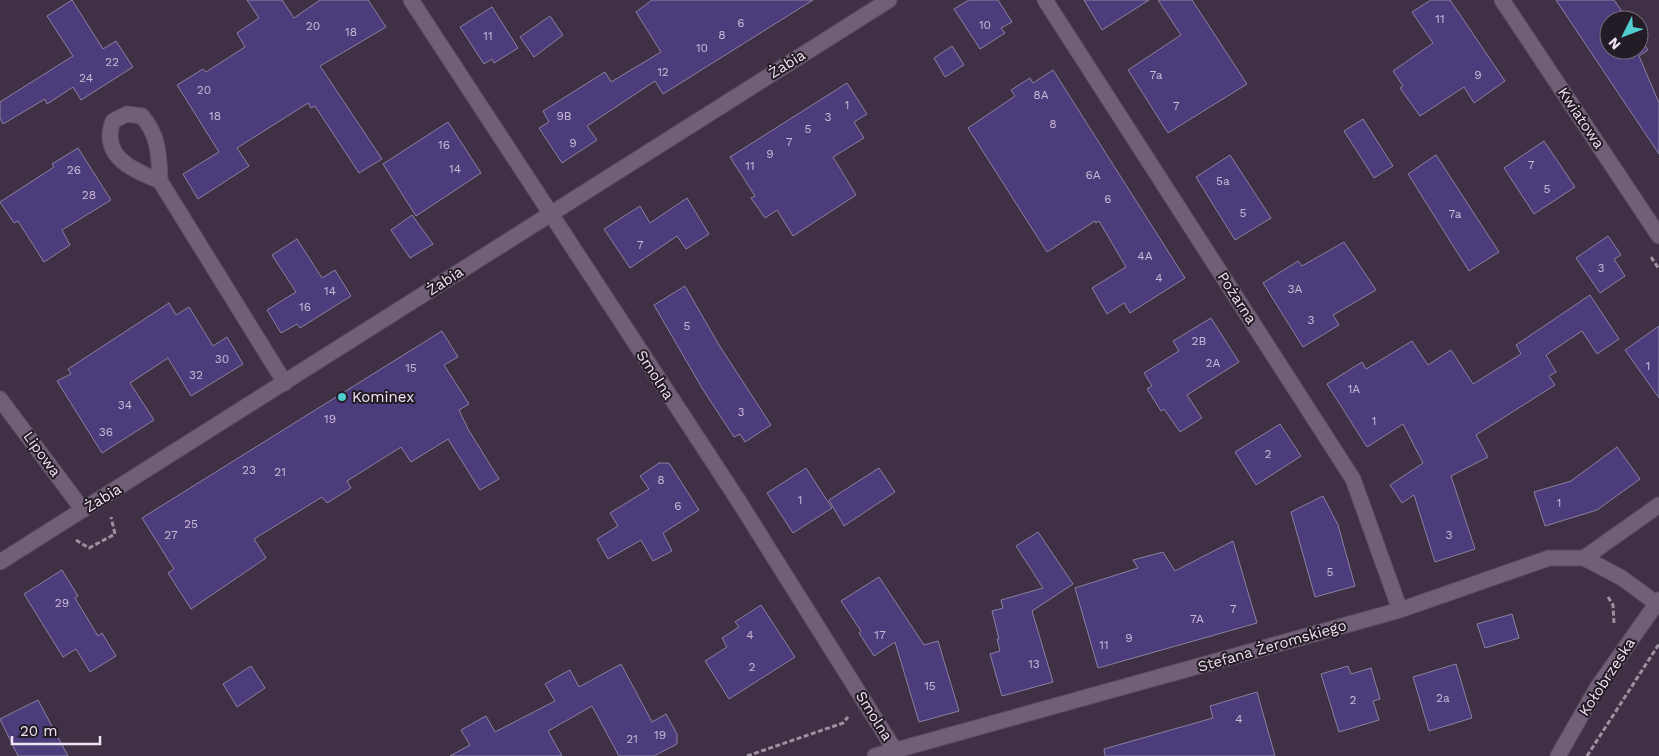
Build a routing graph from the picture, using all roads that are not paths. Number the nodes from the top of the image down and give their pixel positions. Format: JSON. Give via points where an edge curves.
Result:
{"nodes":[{"id":1,"x":411,"y":0,"type":"edge"},
{"id":2,"x":890,"y":0,"type":"edge"},
{"id":3,"x":1045,"y":0,"type":"edge"},
{"id":4,"x":1502,"y":0,"type":"edge"},
{"id":5,"x":160,"y":181,"type":"dead end"},
{"id":6,"x":550,"y":213,"type":"junction"},
{"id":7,"x":1659,"y":236,"type":"edge"},
{"id":8,"x":286,"y":383,"type":"junction"},
{"id":9,"x":0,"y":399,"type":"edge"},
{"id":10,"x":1659,"y":505,"type":"edge"},
{"id":11,"x":83,"y":510,"type":"junction"},
{"id":12,"x":1584,"y":558,"type":"junction"},
{"id":13,"x":0,"y":562,"type":"edge"},
{"id":14,"x":1658,"y":601,"type":"edge"},
{"id":15,"x":1400,"y":610,"type":"junction"},
{"id":16,"x":896,"y":752,"type":"junction"},
{"id":17,"x":875,"y":756,"type":"edge"},
{"id":18,"x":1558,"y":756,"type":"edge"}],
"edges":[{"from":1,"to":6,"type":"street","name":"Smolna"},
{"from":2,"to":6,"type":"street","name":"Żabia"},
{"from":3,"to":15,"type":"street","name":"Pożarna","via":[[1353,479]]},
{"from":4,"to":7,"type":"street","name":"Kwiatowa"},
{"from":5,"to":8,"type":"street"},
{"from":6,"to":8,"type":"street","name":"Żabia"},
{"from":6,"to":16,"type":"street","name":"Smolna","via":[[738,500]]},
{"from":8,"to":11,"type":"street","name":"Żabia"},
{"from":9,"to":11,"type":"street","name":"Lipowa"},
{"from":10,"to":12,"type":"street"},
{"from":11,"to":13,"type":"street","name":"Żabia"},
{"from":12,"to":14,"type":"street","name":"Stefana Żeromskiego"},
{"from":12,"to":15,"type":"street","name":"Stefana Żeromskiego","via":[[1549,558]]},
{"from":14,"to":18,"type":"street","name":"Kołobrzeska","via":[[1597,688]]},
{"from":15,"to":16,"type":"street","name":"Stefana Żeromskiego"},
{"from":16,"to":17,"type":"street","name":"Stefana Żeromskiego"}]}
